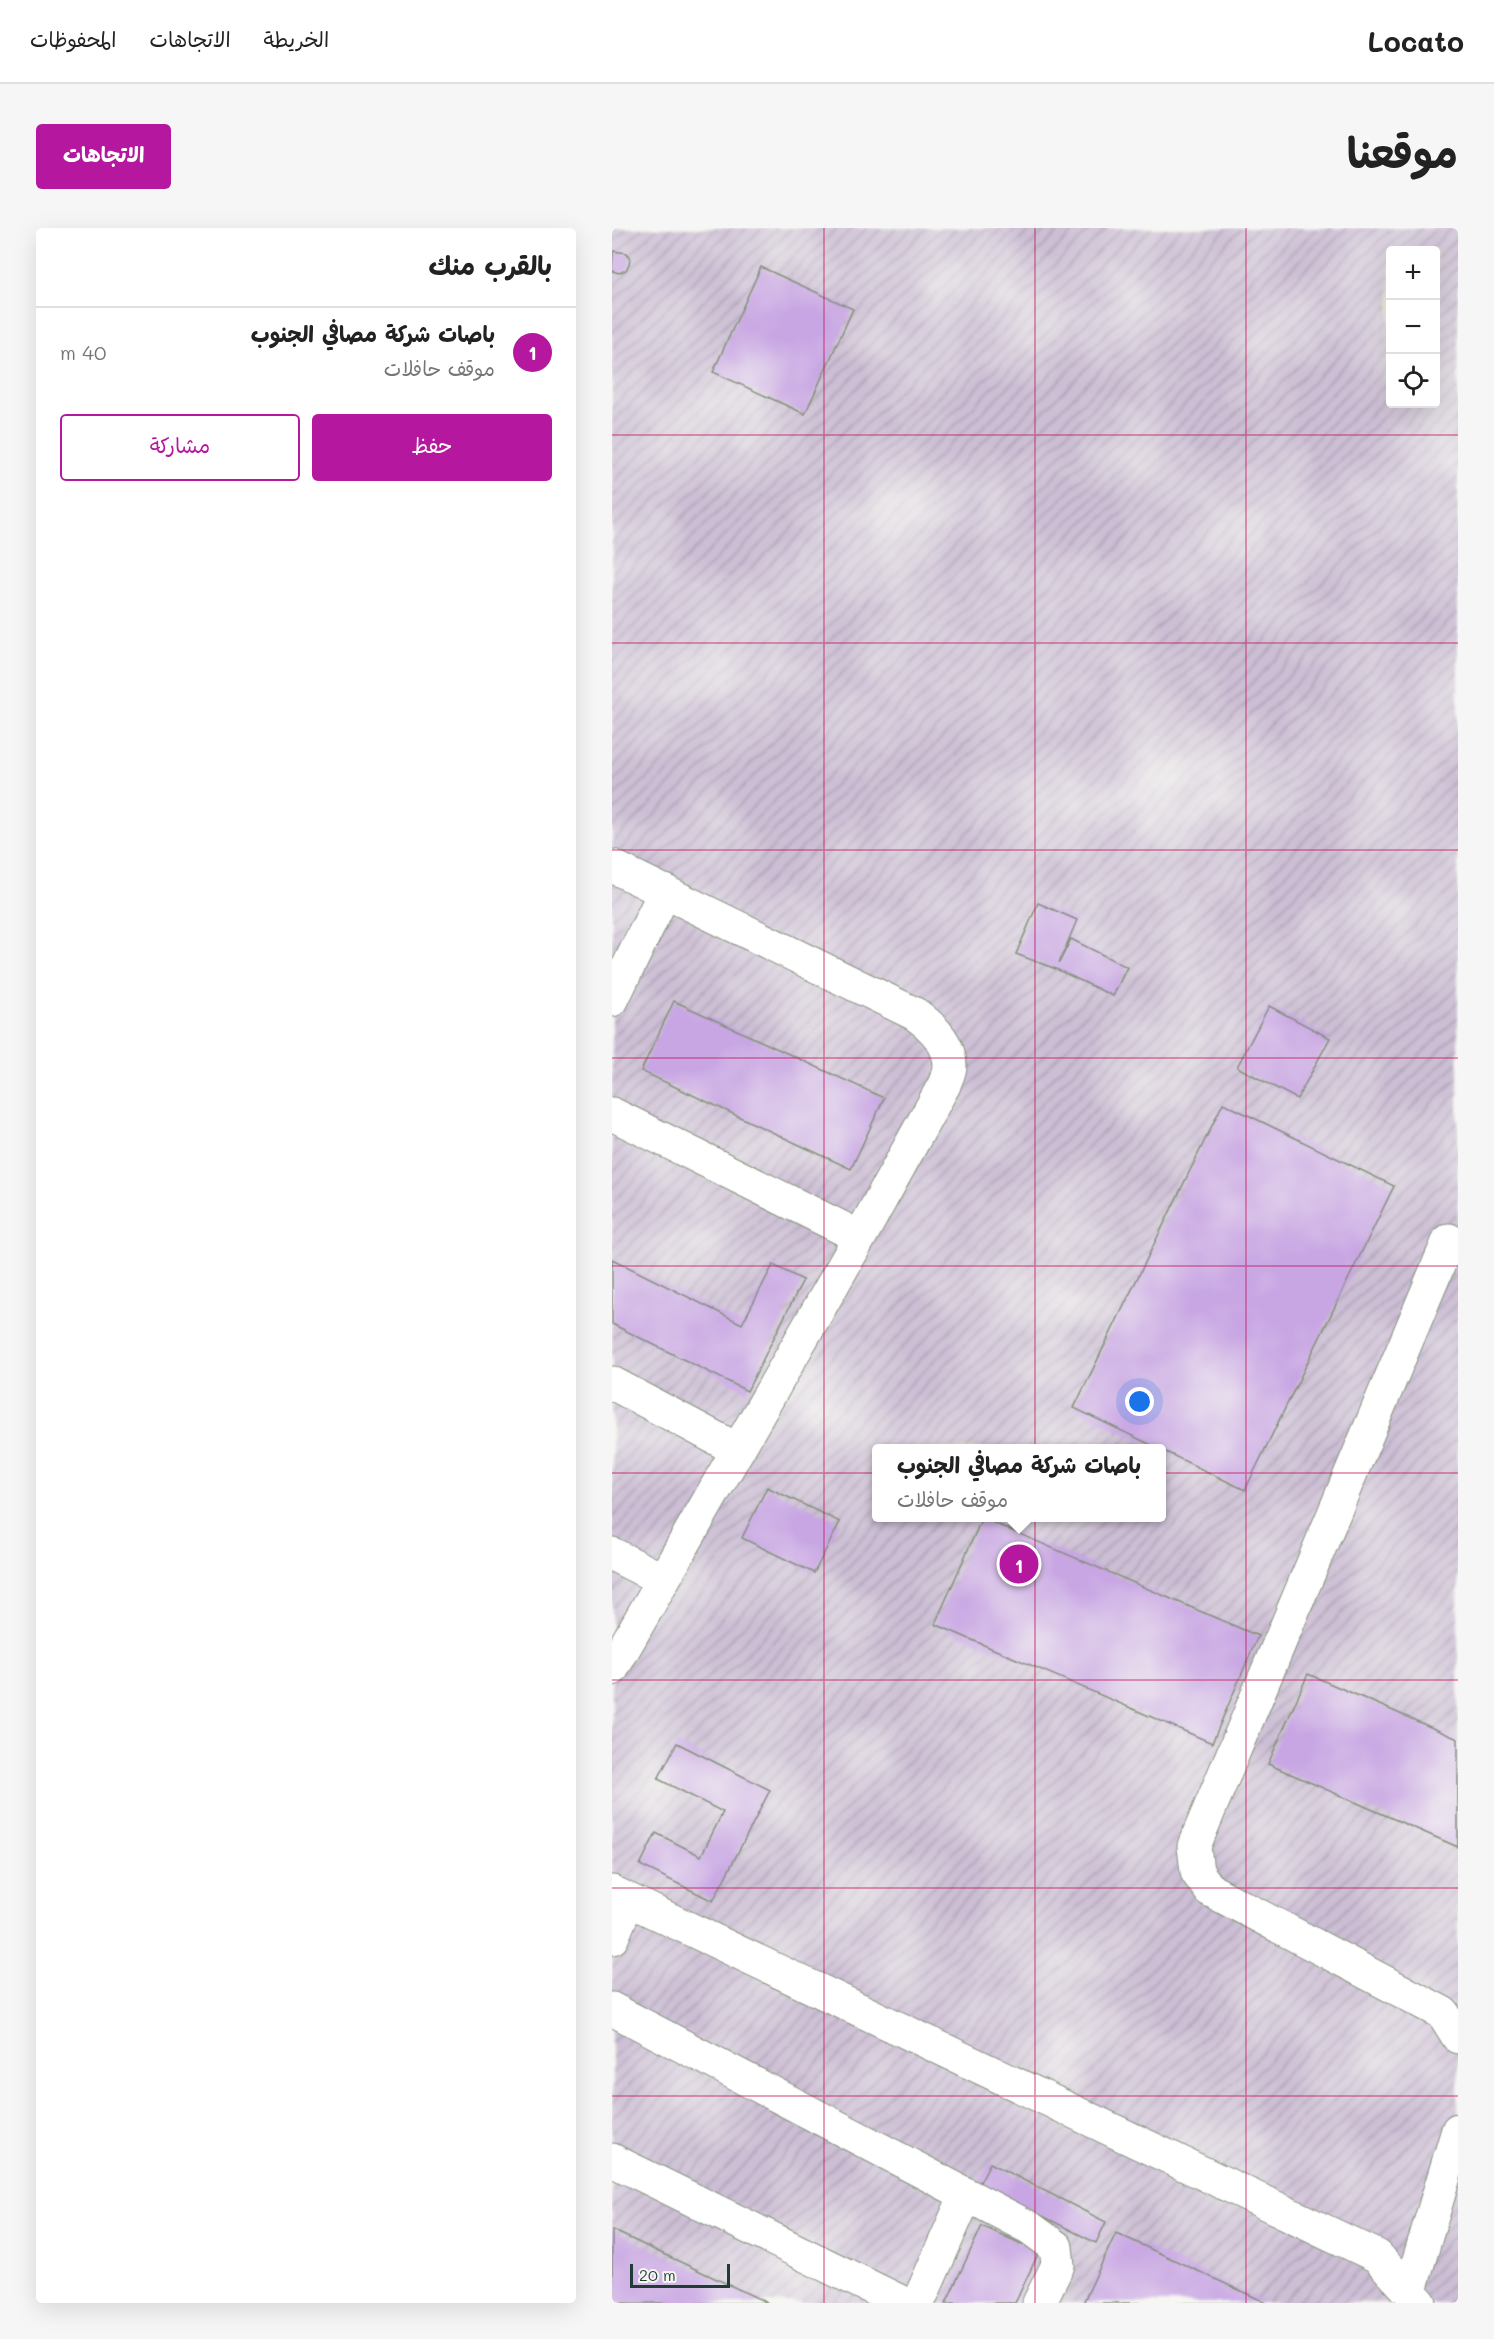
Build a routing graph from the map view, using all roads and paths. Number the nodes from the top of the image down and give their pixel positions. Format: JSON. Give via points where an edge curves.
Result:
{"nodes":[{"id":1,"x":612,"y":866,"type":"edge"},
{"id":2,"x":664,"y":891,"type":"junction"},
{"id":3,"x":612,"y":1000,"type":"edge"},
{"id":4,"x":612,"y":1114,"type":"edge"},
{"id":5,"x":860,"y":1237,"type":"junction"},
{"id":6,"x":1449,"y":1240,"type":"dead end"},
{"id":7,"x":612,"y":1383,"type":"edge"},
{"id":8,"x":738,"y":1450,"type":"junction"},
{"id":9,"x":612,"y":1554,"type":"edge"},
{"id":10,"x":663,"y":1580,"type":"junction"},
{"id":11,"x":612,"y":1669,"type":"edge"},
{"id":12,"x":620,"y":1896,"type":"edge"},
{"id":13,"x":612,"y":1938,"type":"edge"},
{"id":14,"x":612,"y":2009,"type":"edge"},
{"id":15,"x":1458,"y":2037,"type":"edge"},
{"id":16,"x":1458,"y":2130,"type":"edge"},
{"id":17,"x":612,"y":2160,"type":"edge"},
{"id":18,"x":966,"y":2195,"type":"junction"},
{"id":19,"x":1415,"y":2297,"type":"edge"},
{"id":20,"x":903,"y":2303,"type":"edge"},
{"id":21,"x":918,"y":2303,"type":"edge"},
{"id":22,"x":1039,"y":2303,"type":"edge"}],
"edges":[{"from":1,"to":2,"type":"lane"},
{"from":2,"to":3,"type":"lane"},
{"from":2,"to":5,"type":"lane","via":[[915,1014],[933,1027],[945,1044],[950,1066],[944,1085]]},
{"from":4,"to":5,"type":"lane"},
{"from":5,"to":8,"type":"lane"},
{"from":6,"to":15,"type":"lane","via":[[1194,1846],[1197,1872],[1210,1890],[1443,2013]]},
{"from":7,"to":8,"type":"lane"},
{"from":8,"to":10,"type":"lane"},
{"from":9,"to":10,"type":"lane"},
{"from":10,"to":11,"type":"lane"},
{"from":12,"to":13,"type":"lane"},
{"from":12,"to":19,"type":"lane","via":[[1377,2256]]},
{"from":14,"to":18,"type":"lane"},
{"from":16,"to":19,"type":"lane"},
{"from":17,"to":20,"type":"lane"},
{"from":18,"to":21,"type":"lane"},
{"from":18,"to":22,"type":"lane","via":[[1030,2228],[1056,2247],[1058,2265]]}]}
